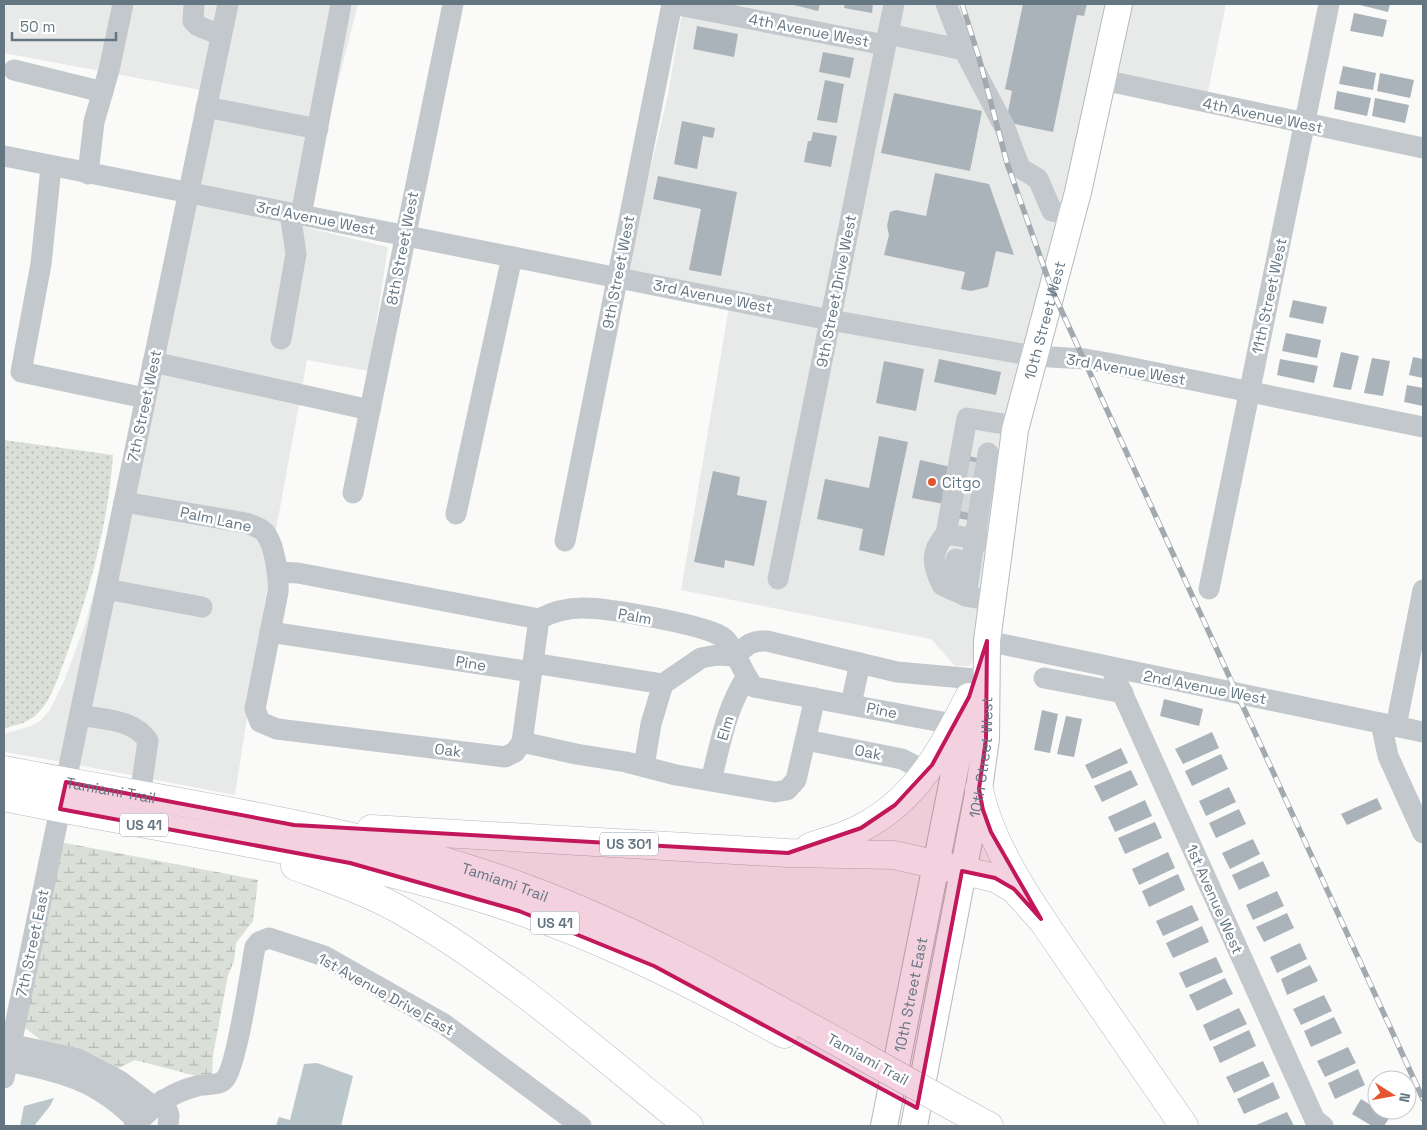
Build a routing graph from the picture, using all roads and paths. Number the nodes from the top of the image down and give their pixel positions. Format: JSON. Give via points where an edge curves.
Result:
{"nodes":[{"id":1,"x":123,"y":4,"type":"edge"},
{"id":2,"x":194,"y":4,"type":"edge"},
{"id":3,"x":228,"y":4,"type":"edge"},
{"id":4,"x":342,"y":4,"type":"edge"},
{"id":5,"x":453,"y":4,"type":"edge"},
{"id":6,"x":673,"y":4,"type":"edge"},
{"id":7,"x":894,"y":4,"type":"edge"},
{"id":8,"x":946,"y":4,"type":"edge"},
{"id":9,"x":1119,"y":4,"type":"edge"},
{"id":10,"x":1329,"y":4,"type":"edge"},
{"id":11,"x":221,"y":36,"type":"junction"},
{"id":12,"x":887,"y":40,"type":"junction"},
{"id":13,"x":964,"y":50,"type":"junction"},
{"id":14,"x":14,"y":70,"type":"dead end"},
{"id":15,"x":1103,"y":80,"type":"junction"},
{"id":16,"x":103,"y":92,"type":"junction"},
{"id":17,"x":206,"y":107,"type":"junction"},
{"id":18,"x":1305,"y":124,"type":"junction"},
{"id":19,"x":318,"y":129,"type":"junction"},
{"id":20,"x":1423,"y":148,"type":"edge"},
{"id":21,"x":4,"y":156,"type":"edge"},
{"id":22,"x":51,"y":166,"type":"junction"},
{"id":23,"x":88,"y":174,"type":"junction"},
{"id":24,"x":187,"y":192,"type":"junction"},
{"id":25,"x":296,"y":214,"type":"junction"},
{"id":26,"x":1072,"y":215,"type":"junction"},
{"id":27,"x":404,"y":235,"type":"junction"},
{"id":28,"x":512,"y":257,"type":"junction"},
{"id":29,"x":616,"y":277,"type":"junction"},
{"id":30,"x":830,"y":320,"type":"junction"},
{"id":31,"x":281,"y":339,"type":"dead end"},
{"id":32,"x":1034,"y":356,"type":"junction"},
{"id":33,"x":153,"y":362,"type":"junction"},
{"id":34,"x":1250,"y":393,"type":"junction"},
{"id":35,"x":145,"y":398,"type":"junction"},
{"id":36,"x":370,"y":410,"type":"junction"},
{"id":37,"x":1016,"y":426,"type":"junction"},
{"id":38,"x":1423,"y":427,"type":"edge"},
{"id":39,"x":961,"y":448,"type":"junction"},
{"id":40,"x":1000,"y":455,"type":"junction"},
{"id":41,"x":969,"y":487,"type":"junction"},
{"id":42,"x":353,"y":493,"type":"dead end"},
{"id":43,"x":124,"y":502,"type":"junction"},
{"id":44,"x":456,"y":514,"type":"dead end"},
{"id":45,"x":565,"y":540,"type":"dead end"},
{"id":46,"x":966,"y":543,"type":"junction"},
{"id":47,"x":278,"y":572,"type":"junction"},
{"id":48,"x":778,"y":579,"type":"dead end"},
{"id":49,"x":106,"y":589,"type":"junction"},
{"id":50,"x":1209,"y":589,"type":"dead end"},
{"id":51,"x":1423,"y":590,"type":"edge"},
{"id":52,"x":958,"y":593,"type":"junction"},
{"id":53,"x":992,"y":601,"type":"junction"},
{"id":54,"x":202,"y":607,"type":"dead end"},
{"id":55,"x":539,"y":619,"type":"junction"},
{"id":56,"x":270,"y":632,"type":"junction"},
{"id":57,"x":988,"y":641,"type":"junction"},
{"id":58,"x":736,"y":656,"type":"junction"},
{"id":59,"x":860,"y":663,"type":"junction"},
{"id":60,"x":533,"y":667,"type":"junction"},
{"id":61,"x":1111,"y":668,"type":"junction"},
{"id":62,"x":746,"y":678,"type":"junction"},
{"id":63,"x":1044,"y":678,"type":"dead end"},
{"id":64,"x":663,"y":684,"type":"junction"},
{"id":65,"x":972,"y":688,"type":"junction"},
{"id":66,"x":1123,"y":693,"type":"junction"},
{"id":67,"x":816,"y":698,"type":"junction"},
{"id":68,"x":851,"y":704,"type":"junction"},
{"id":69,"x":255,"y":709,"type":"joint"},
{"id":70,"x":80,"y":715,"type":"junction"},
{"id":71,"x":959,"y":725,"type":"junction"},
{"id":72,"x":1388,"y":725,"type":"junction"},
{"id":73,"x":1423,"y":732,"type":"edge"},
{"id":74,"x":806,"y":740,"type":"junction"},
{"id":75,"x":522,"y":742,"type":"junction"},
{"id":76,"x":644,"y":766,"type":"junction"},
{"id":77,"x":4,"y":770,"type":"edge"},
{"id":78,"x":926,"y":772,"type":"junction"},
{"id":79,"x":711,"y":780,"type":"junction"},
{"id":80,"x":66,"y":782,"type":"junction"},
{"id":81,"x":979,"y":788,"type":"junction"},
{"id":82,"x":140,"y":796,"type":"junction"},
{"id":83,"x":4,"y":797,"type":"edge"},
{"id":84,"x":60,"y":809,"type":"junction"},
{"id":85,"x":294,"y":825,"type":"junction"},
{"id":86,"x":1423,"y":834,"type":"edge"},
{"id":87,"x":228,"y":840,"type":"junction"},
{"id":88,"x":788,"y":853,"type":"junction"},
{"id":89,"x":936,"y":864,"type":"junction"},
{"id":90,"x":962,"y":871,"type":"junction"},
{"id":91,"x":1042,"y":919,"type":"junction"},
{"id":92,"x":12,"y":995,"type":"edge"},
{"id":93,"x":7,"y":1061,"type":"edge"},
{"id":94,"x":857,"y":1064,"type":"junction"},
{"id":95,"x":114,"y":1088,"type":"junction"},
{"id":96,"x":158,"y":1103,"type":"junction"},
{"id":97,"x":952,"y":1120,"type":"edge"},
{"id":98,"x":136,"y":1124,"type":"edge"},
{"id":99,"x":168,"y":1126,"type":"edge"},
{"id":100,"x":581,"y":1126,"type":"edge"},
{"id":101,"x":689,"y":1126,"type":"edge"},
{"id":102,"x":884,"y":1126,"type":"edge"},
{"id":103,"x":914,"y":1126,"type":"edge"},
{"id":104,"x":989,"y":1126,"type":"edge"},
{"id":105,"x":1184,"y":1126,"type":"edge"},
{"id":106,"x":1323,"y":1126,"type":"edge"}],
"edges":[{"from":1,"to":16,"type":"street"},
{"from":2,"to":11,"type":"street","via":[[192,20]]},
{"from":3,"to":11,"type":"street","name":"7th Street West"},
{"from":4,"to":19,"type":"street"},
{"from":5,"to":27,"type":"street","name":"8th Street West"},
{"from":6,"to":12,"type":"street","name":"4th Avenue West"},
{"from":6,"to":29,"type":"street","name":"9th Street West"},
{"from":7,"to":12,"type":"street","name":"9th Street Drive West"},
{"from":8,"to":13,"type":"street"},
{"from":9,"to":15,"type":"main road","name":"10th Street West"},
{"from":10,"to":18,"type":"street","name":"11th Street West"},
{"from":11,"to":17,"type":"street","name":"7th Street West"},
{"from":12,"to":13,"type":"street","name":"4th Avenue West"},
{"from":12,"to":30,"type":"street","name":"9th Street Drive West"},
{"from":13,"to":26,"type":"street","via":[[1005,128],[1020,168],[1038,179],[1052,211]]},
{"from":14,"to":16,"type":"street"},
{"from":15,"to":18,"type":"street","name":"4th Avenue West"},
{"from":15,"to":26,"type":"main road","name":"10th Street West"},
{"from":16,"to":23,"type":"street","via":[[94,122]]},
{"from":17,"to":19,"type":"street"},
{"from":17,"to":24,"type":"street","name":"7th Street West"},
{"from":18,"to":20,"type":"street","name":"4th Avenue West"},
{"from":18,"to":34,"type":"street","name":"11th Street West"},
{"from":19,"to":25,"type":"street"},
{"from":21,"to":22,"type":"street","name":"3rd Avenue West"},
{"from":22,"to":23,"type":"street","name":"3rd Avenue West"},
{"from":22,"to":35,"type":"street","via":[[41,264],[21,372]]},
{"from":23,"to":24,"type":"street","name":"3rd Avenue West"},
{"from":24,"to":25,"type":"street","name":"3rd Avenue West"},
{"from":24,"to":33,"type":"street","name":"7th Street West"},
{"from":25,"to":27,"type":"street","name":"3rd Avenue West"},
{"from":25,"to":31,"type":"street","via":[[296,254]]},
{"from":26,"to":32,"type":"main road","name":"10th Street West"},
{"from":27,"to":28,"type":"street","name":"3rd Avenue West"},
{"from":27,"to":36,"type":"street","name":"8th Street West"},
{"from":28,"to":29,"type":"street","name":"3rd Avenue West"},
{"from":28,"to":44,"type":"street"},
{"from":29,"to":30,"type":"street","name":"3rd Avenue West"},
{"from":29,"to":45,"type":"street","name":"9th Street West"},
{"from":30,"to":32,"type":"street","name":"3rd Avenue West"},
{"from":30,"to":48,"type":"street","name":"9th Street Drive West"},
{"from":32,"to":34,"type":"street","name":"3rd Avenue West","via":[[1108,363]]},
{"from":32,"to":37,"type":"main road","name":"10th Street West"},
{"from":33,"to":35,"type":"street","name":"7th Street West"},
{"from":33,"to":36,"type":"street"},
{"from":34,"to":38,"type":"street","name":"3rd Avenue West"},
{"from":34,"to":50,"type":"street","name":"11th Street West"},
{"from":35,"to":43,"type":"street","name":"7th Street West"},
{"from":36,"to":42,"type":"street","name":"8th Street West"},
{"from":37,"to":39,"type":"street","via":[[967,418]]},
{"from":37,"to":40,"type":"main road","name":"10th Street West"},
{"from":39,"to":40,"type":"street"},
{"from":39,"to":41,"type":"street"},
{"from":40,"to":41,"type":"street"},
{"from":40,"to":46,"type":"main road","name":"10th Street West"},
{"from":41,"to":46,"type":"street"},
{"from":41,"to":46,"type":"street"},
{"from":43,"to":47,"type":"street","name":"Palm Lane","via":[[256,527],[267,535]]},
{"from":43,"to":49,"type":"street","name":"7th Street West"},
{"from":46,"to":52,"type":"street"},
{"from":46,"to":52,"type":"street","via":[[936,545],[934,562],[942,585]]},
{"from":46,"to":53,"type":"main road","name":"10th Street West"},
{"from":47,"to":55,"type":"street","name":"Palm","via":[[298,572]]},
{"from":47,"to":56,"type":"street","name":"Palm Lane","via":[[278,592]]},
{"from":49,"to":54,"type":"street"},
{"from":49,"to":70,"type":"street","name":"7th Street West"},
{"from":51,"to":72,"type":"street"},
{"from":52,"to":53,"type":"street"},
{"from":53,"to":57,"type":"main road","name":"10th Street West"},
{"from":55,"to":58,"type":"street","name":"Palm","via":[[582,608],[662,620],[723,636]]},
{"from":55,"to":60,"type":"street"},
{"from":56,"to":60,"type":"street","name":"Pine"},
{"from":56,"to":69,"type":"street","name":"Palm Lane"},
{"from":57,"to":61,"type":"street","name":"2nd Avenue West"},
{"from":57,"to":65,"type":"main road","name":"10th Street West"},
{"from":57,"to":81,"type":"main road","name":"10th Street West","via":[[986,740]]},
{"from":58,"to":59,"type":"street","via":[[746,644],[761,640]]},
{"from":58,"to":62,"type":"street","name":"Palm"},
{"from":58,"to":64,"type":"street","via":[[717,654],[701,658]]},
{"from":59,"to":65,"type":"street"},
{"from":59,"to":68,"type":"street"},
{"from":60,"to":64,"type":"street","name":"Pine"},
{"from":60,"to":75,"type":"street"},
{"from":61,"to":66,"type":"street","name":"1st Avenue West"},
{"from":61,"to":72,"type":"street","name":"2nd Avenue West"},
{"from":62,"to":67,"type":"street","name":"Pine","via":[[754,687]]},
{"from":62,"to":79,"type":"street","name":"Elm","via":[[736,692],[728,715]]},
{"from":63,"to":66,"type":"street"},
{"from":64,"to":76,"type":"street","via":[[651,724]]},
{"from":65,"to":71,"type":"highway"},
{"from":66,"to":106,"type":"street","name":"1st Avenue West","via":[[1315,1120]]},
{"from":67,"to":68,"type":"street","name":"Pine"},
{"from":67,"to":74,"type":"street"},
{"from":68,"to":71,"type":"street","name":"Pine"},
{"from":69,"to":75,"type":"street","name":"Oak","via":[[260,722],[277,729],[504,757],[515,752]]},
{"from":70,"to":80,"type":"street","name":"7th Street West"},
{"from":70,"to":82,"type":"street","via":[[132,726],[142,732],[148,741]]},
{"from":71,"to":78,"type":"highway"},
{"from":71,"to":89,"type":"main road","name":"10th Street West"},
{"from":72,"to":73,"type":"street","name":"2nd Avenue West"},
{"from":72,"to":86,"type":"street","via":[[1388,756]]},
{"from":74,"to":78,"type":"street","name":"Oak","via":[[902,759]]},
{"from":74,"to":79,"type":"street","via":[[796,780],[787,790],[775,792]]},
{"from":75,"to":76,"type":"street"},
{"from":76,"to":79,"type":"street"},
{"from":77,"to":80,"type":"highway","name":"Tamiami Trail","number":"US 41"},
{"from":78,"to":88,"type":"highway","via":[[895,805],[861,828]]},
{"from":80,"to":82,"type":"highway","name":"Tamiami Trail","number":"US 41"},
{"from":80,"to":84,"type":"street","name":"7th Street West"},
{"from":81,"to":90,"type":"main road","name":"10th Street West"},
{"from":81,"to":91,"type":"highway","via":[[991,832]]},
{"from":82,"to":85,"type":"highway","name":"Tamiami Trail","number":"US 41"},
{"from":83,"to":84,"type":"highway","name":"Tamiami Trail","number":"US 41"},
{"from":84,"to":87,"type":"highway","name":"Tamiami Trail","number":"US 41"},
{"from":84,"to":92,"type":"street","name":"7th Street East"},
{"from":85,"to":88,"type":"highway","number":"US 301"},
{"from":85,"to":94,"type":"highway","name":"Tamiami Trail","number":"US 41","via":[[423,855],[559,901],[670,950]]},
{"from":87,"to":94,"type":"highway","name":"Tamiami Trail","number":"US 41","via":[[400,875],[565,927],[612,946]]},
{"from":87,"to":101,"type":"highway","via":[[357,889],[406,913],[520,992]]},
{"from":88,"to":89,"type":"highway","number":"US 301","via":[[894,855]]},
{"from":89,"to":90,"type":"highway","number":"US 301"},
{"from":89,"to":102,"type":"main road","name":"10th Street East"},
{"from":90,"to":91,"type":"highway","via":[[995,878],[1014,889]]},
{"from":90,"to":103,"type":"main road","name":"10th Street East"},
{"from":91,"to":105,"type":"highway"},
{"from":92,"to":93,"type":"street","name":"7th Street East"},
{"from":93,"to":95,"type":"street","via":[[98,1068]]},
{"from":94,"to":97,"type":"highway","name":"Tamiami Trail","number":"US 41","bridge":true},
{"from":95,"to":96,"type":"street"},
{"from":95,"to":98,"type":"street"},
{"from":96,"to":98,"type":"street"},
{"from":96,"to":99,"type":"street","via":[[169,1115]]},
{"from":96,"to":100,"type":"street","name":"1st Avenue Drive East","via":[[183,1089],[224,1080],[228,1075],[255,947],[269,938],[324,956],[444,1024]]},
{"from":97,"to":104,"type":"highway","name":"Tamiami Trail","number":"US 41"}]}
